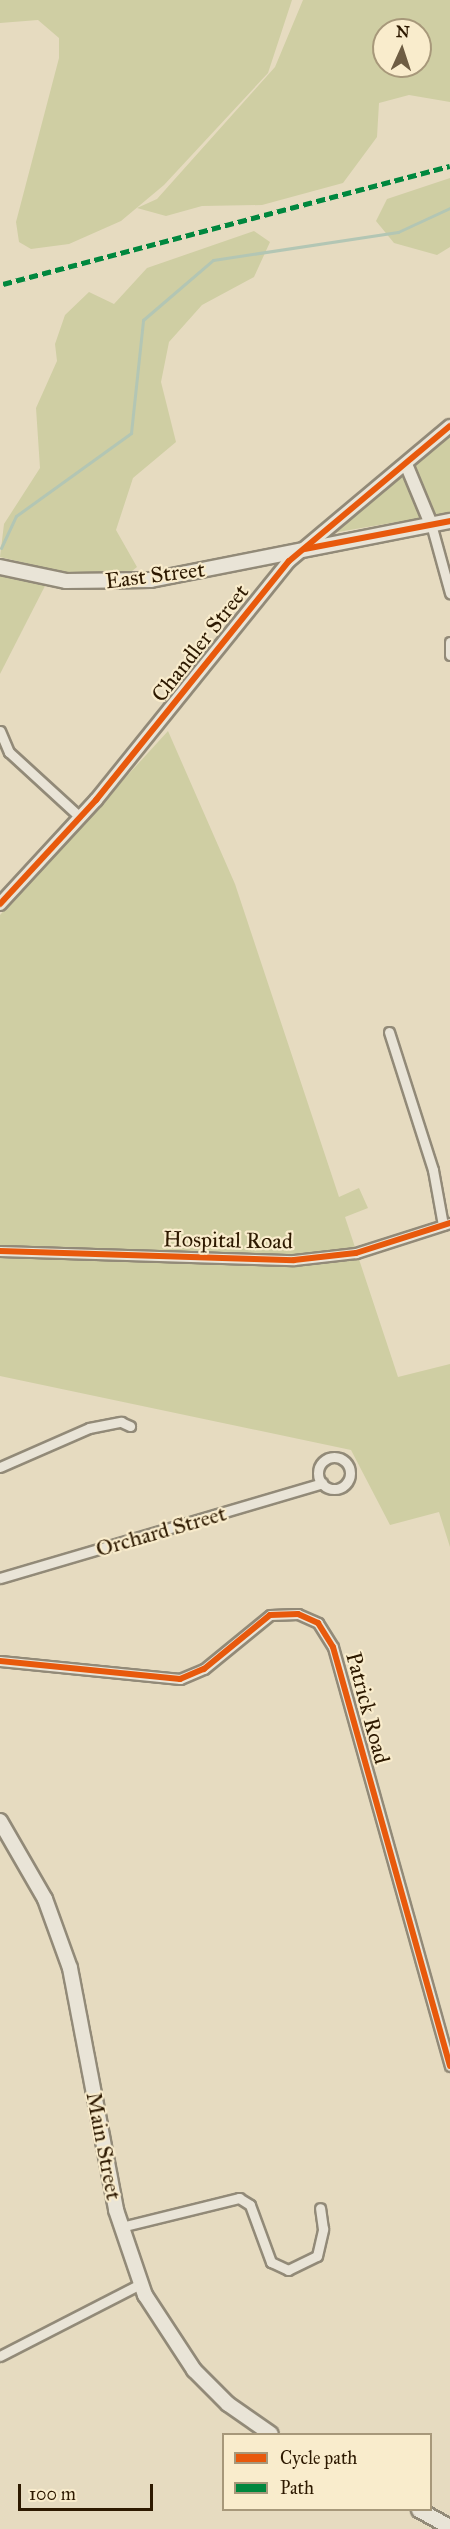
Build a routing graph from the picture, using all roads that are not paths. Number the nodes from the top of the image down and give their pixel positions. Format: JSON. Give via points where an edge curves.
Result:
{"nodes":[{"id":1,"x":450,"y":426,"type":"edge"},
{"id":2,"x":406,"y":464,"type":"junction"},
{"id":3,"x":450,"y":520,"type":"edge"},
{"id":4,"x":431,"y":524,"type":"junction"},
{"id":5,"x":302,"y":549,"type":"junction"},
{"id":6,"x":0,"y":567,"type":"edge"},
{"id":7,"x":450,"y":593,"type":"edge"},
{"id":8,"x":450,"y":642,"type":"edge"},
{"id":9,"x":450,"y":655,"type":"edge"},
{"id":10,"x":0,"y":731,"type":"edge"},
{"id":11,"x":80,"y":817,"type":"junction"},
{"id":12,"x":0,"y":904,"type":"edge"},
{"id":13,"x":389,"y":1032,"type":"dead end"},
{"id":14,"x":446,"y":1224,"type":"edge"},
{"id":15,"x":0,"y":1251,"type":"edge"},
{"id":16,"x":130,"y":1426,"type":"dead end"},
{"id":17,"x":0,"y":1467,"type":"edge"},
{"id":18,"x":322,"y":1483,"type":"dead end"},
{"id":19,"x":0,"y":1578,"type":"edge"},
{"id":20,"x":0,"y":1661,"type":"edge"},
{"id":21,"x":0,"y":1821,"type":"edge"},
{"id":22,"x":450,"y":2066,"type":"edge"},
{"id":23,"x":320,"y":2208,"type":"dead end"},
{"id":24,"x":121,"y":2227,"type":"junction"},
{"id":25,"x":140,"y":2284,"type":"junction"},
{"id":26,"x":0,"y":2356,"type":"edge"},
{"id":27,"x":270,"y":2433,"type":"edge"},
{"id":28,"x":421,"y":2511,"type":"edge"},
{"id":29,"x":450,"y":2527,"type":"edge"}],
"edges":[{"from":1,"to":2,"type":"street","name":"Chandler Street"},
{"from":2,"to":4,"type":"street"},
{"from":2,"to":5,"type":"street","name":"Chandler Street"},
{"from":3,"to":4,"type":"main road","name":"East Street"},
{"from":4,"to":5,"type":"main road","name":"East Street"},
{"from":4,"to":7,"type":"street"},
{"from":5,"to":6,"type":"main road","name":"East Street","via":[[126,583],[66,581]]},
{"from":5,"to":11,"type":"street","name":"Chandler Street"},
{"from":8,"to":9,"type":"street"},
{"from":10,"to":11,"type":"street","via":[[9,752]]},
{"from":11,"to":12,"type":"street","name":"Chandler Street"},
{"from":13,"to":14,"type":"street","via":[[434,1170]]},
{"from":14,"to":15,"type":"street","name":"Hospital Road","via":[[356,1253],[294,1260]]},
{"from":16,"to":17,"type":"street","via":[[121,1422],[89,1428]]},
{"from":18,"to":19,"type":"street","name":"Orchard Street"},
{"from":20,"to":22,"type":"street","name":"Patrick Road","via":[[180,1679],[204,1669],[270,1615],[298,1614],[318,1623],[333,1647]]},
{"from":21,"to":24,"type":"main road","name":"Main Street","via":[[45,1899],[70,1968]]},
{"from":23,"to":24,"type":"street","via":[[323,2229],[317,2256],[288,2270],[271,2262],[250,2205],[239,2198]]},
{"from":24,"to":25,"type":"main road","name":"Main Street"},
{"from":25,"to":26,"type":"street"},
{"from":25,"to":27,"type":"main road","name":"Main Street","via":[[159,2320],[194,2370],[228,2404]]},
{"from":28,"to":29,"type":"main road"}]}
